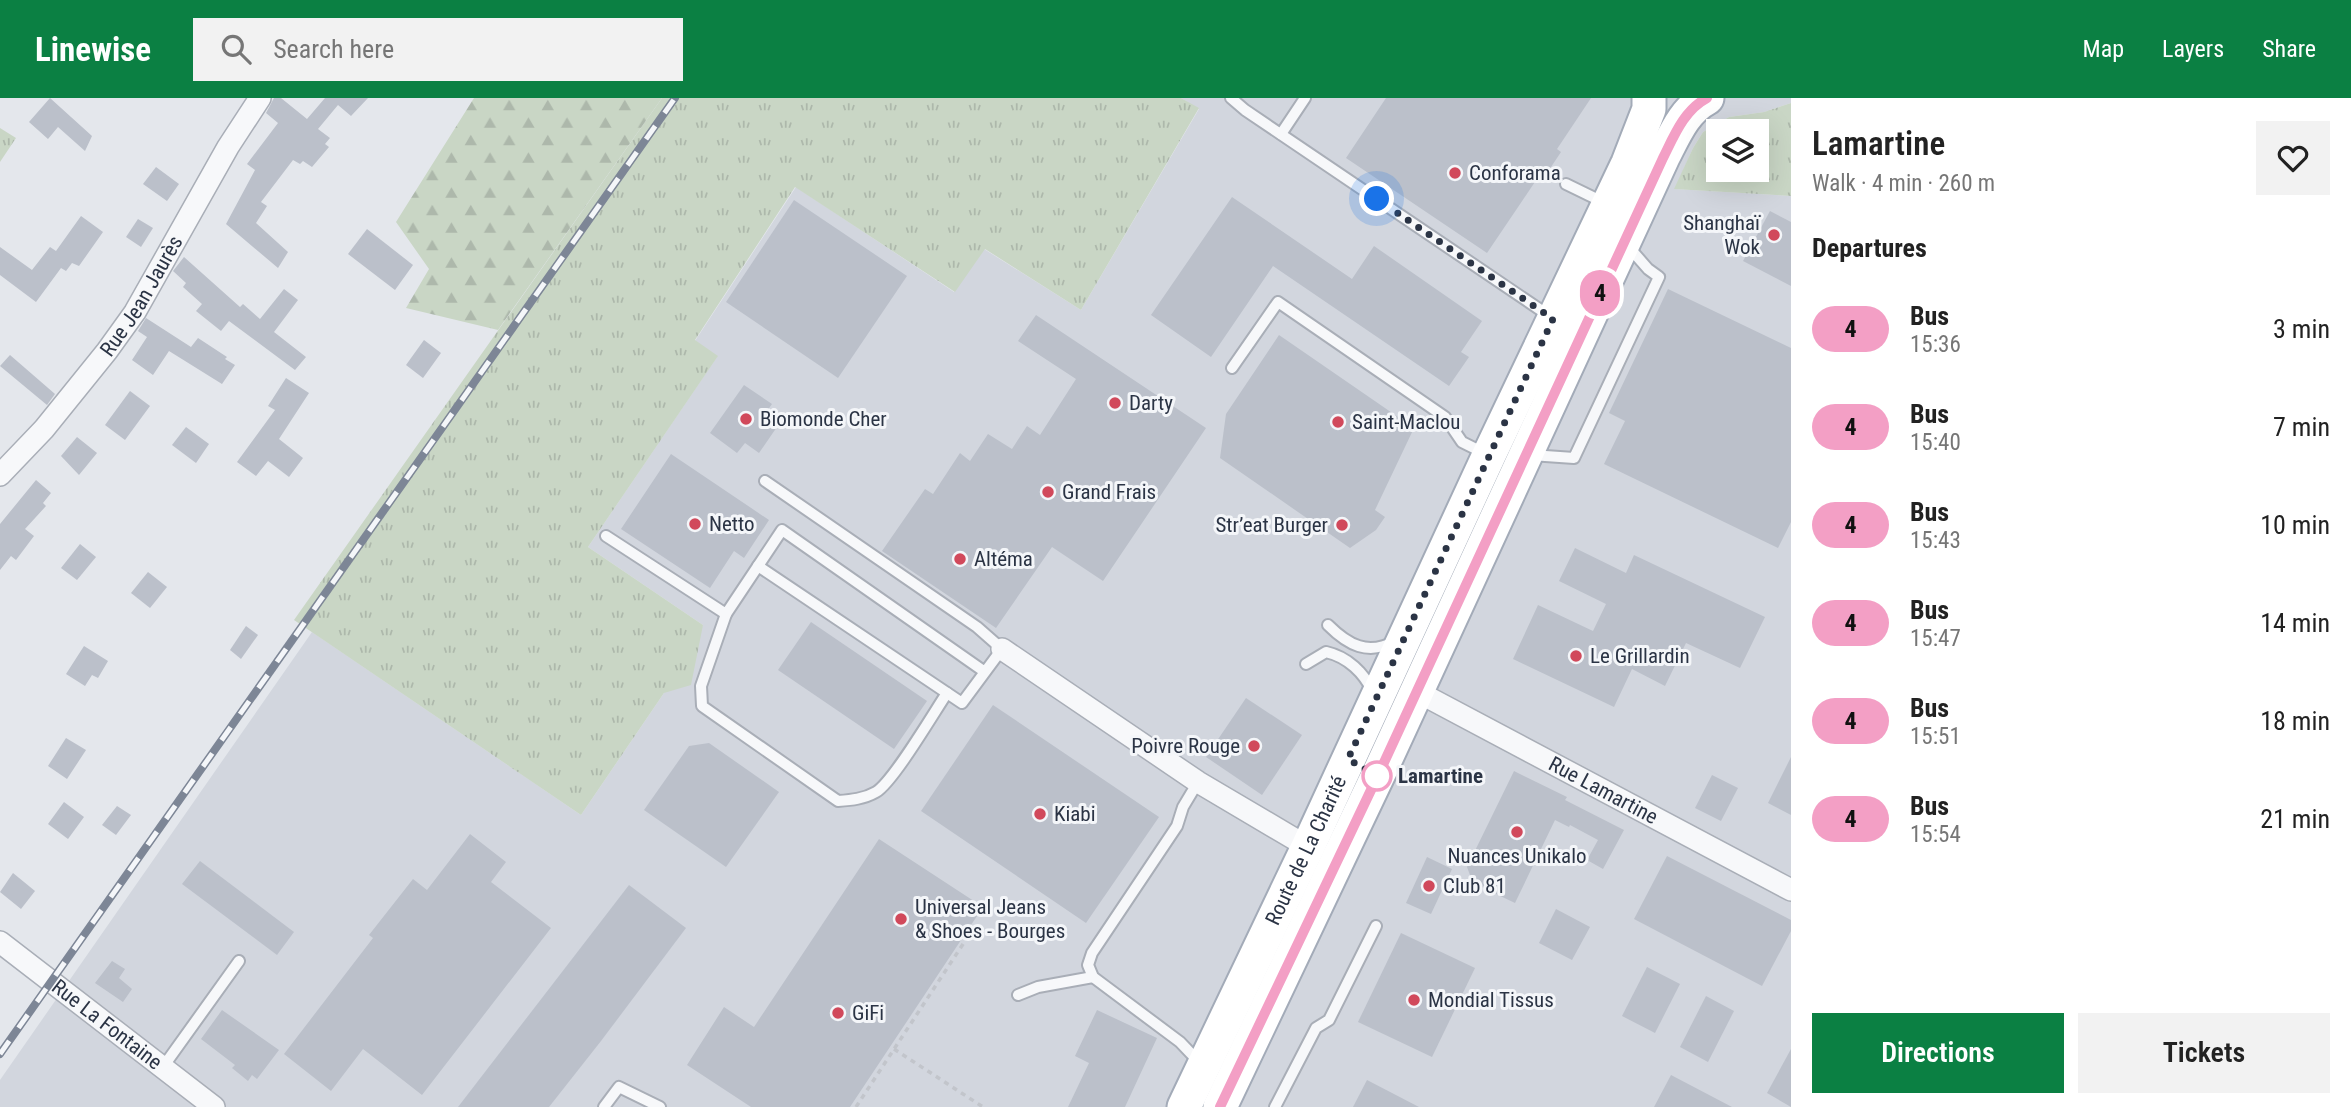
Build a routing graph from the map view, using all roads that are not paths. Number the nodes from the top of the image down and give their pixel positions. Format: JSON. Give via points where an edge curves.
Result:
{"nodes":[{"id":1,"x":260,"y":98,"type":"edge"},
{"id":2,"x":1231,"y":98,"type":"edge"},
{"id":3,"x":1305,"y":98,"type":"edge"},
{"id":4,"x":1649,"y":98,"type":"edge"},
{"id":5,"x":1707,"y":98,"type":"edge"},
{"id":6,"x":1281,"y":134,"type":"junction"},
{"id":7,"x":1566,"y":184,"type":"dead end"},
{"id":8,"x":1608,"y":204,"type":"junction"},
{"id":9,"x":1624,"y":241,"type":"junction"},
{"id":10,"x":1553,"y":319,"type":"junction"},
{"id":11,"x":1232,"y":368,"type":"dead end"},
{"id":12,"x":1524,"y":454,"type":"junction"},
{"id":13,"x":1489,"y":455,"type":"junction"},
{"id":14,"x":0,"y":475,"type":"edge"},
{"id":15,"x":765,"y":481,"type":"dead end"},
{"id":16,"x":606,"y":536,"type":"dead end"},
{"id":17,"x":758,"y":566,"type":"junction"},
{"id":18,"x":726,"y":614,"type":"junction"},
{"id":19,"x":1328,"y":625,"type":"dead end"},
{"id":20,"x":1406,"y":635,"type":"junction"},
{"id":21,"x":1002,"y":649,"type":"junction"},
{"id":22,"x":1306,"y":664,"type":"dead end"},
{"id":23,"x":985,"y":672,"type":"junction"},
{"id":24,"x":1416,"y":691,"type":"junction"},
{"id":25,"x":947,"y":694,"type":"junction"},
{"id":26,"x":1376,"y":697,"type":"junction"},
{"id":27,"x":1199,"y":782,"type":"junction"},
{"id":28,"x":1308,"y":847,"type":"junction"},
{"id":29,"x":1791,"y":890,"type":"edge"},
{"id":30,"x":1376,"y":926,"type":"dead end"},
{"id":31,"x":0,"y":942,"type":"edge"},
{"id":32,"x":239,"y":961,"type":"dead end"},
{"id":33,"x":1093,"y":977,"type":"junction"},
{"id":34,"x":1018,"y":995,"type":"dead end"},
{"id":35,"x":1203,"y":1066,"type":"junction"},
{"id":36,"x":163,"y":1067,"type":"junction"},
{"id":37,"x":215,"y":1107,"type":"edge"},
{"id":38,"x":604,"y":1107,"type":"edge"},
{"id":39,"x":660,"y":1107,"type":"edge"},
{"id":40,"x":1184,"y":1107,"type":"edge"},
{"id":41,"x":1220,"y":1107,"type":"edge"},
{"id":42,"x":1275,"y":1107,"type":"edge"}],
"edges":[{"from":1,"to":14,"type":"street","name":"Rue Jean Jaurès","via":[[135,312],[52,420]]},
{"from":2,"to":6,"type":"lane"},
{"from":3,"to":6,"type":"lane"},
{"from":4,"to":8,"type":"main road","name":"Route de La Charité","via":[[1649,109]]},
{"from":5,"to":9,"type":"main road","name":"Route de La Charité","via":[[1695,104],[1679,126]]},
{"from":6,"to":10,"type":"lane"},
{"from":7,"to":8,"type":"lane"},
{"from":8,"to":10,"type":"main road","name":"Route de La Charité"},
{"from":9,"to":12,"type":"main road","name":"Route de La Charité"},
{"from":9,"to":12,"type":"lane","via":[[1659,277],[1574,458]]},
{"from":10,"to":13,"type":"main road","name":"Route de La Charité"},
{"from":11,"to":13,"type":"lane","via":[[1278,302],[1445,417],[1462,442]]},
{"from":12,"to":24,"type":"main road","name":"Route de La Charité"},
{"from":13,"to":20,"type":"main road","name":"Route de La Charité"},
{"from":15,"to":21,"type":"lane"},
{"from":16,"to":18,"type":"lane"},
{"from":17,"to":18,"type":"lane"},
{"from":17,"to":23,"type":"lane","via":[[782,530]]},
{"from":17,"to":25,"type":"lane"},
{"from":18,"to":25,"type":"lane","via":[[701,686],[702,706],[838,801],[878,792]]},
{"from":19,"to":20,"type":"lane","via":[[1343,639],[1364,648],[1385,646]]},
{"from":20,"to":26,"type":"main road","name":"Route de La Charité"},
{"from":21,"to":23,"type":"lane"},
{"from":21,"to":27,"type":"street"},
{"from":22,"to":26,"type":"lane","via":[[1326,652],[1335,654],[1364,676]]},
{"from":23,"to":25,"type":"lane","via":[[962,703]]},
{"from":24,"to":29,"type":"street","name":"Rue Lamartine"},
{"from":24,"to":41,"type":"main road","name":"Route de La Charité"},
{"from":26,"to":28,"type":"main road","name":"Route de La Charité"},
{"from":27,"to":28,"type":"street"},
{"from":27,"to":33,"type":"lane","via":[[1177,826],[1092,953],[1088,965]]},
{"from":28,"to":35,"type":"main road","name":"Route de La Charité"},
{"from":30,"to":42,"type":"lane","via":[[1329,1020],[1317,1028]]},
{"from":31,"to":36,"type":"street","name":"Rue La Fontaine"},
{"from":32,"to":36,"type":"lane"},
{"from":33,"to":34,"type":"lane"},
{"from":33,"to":35,"type":"lane","via":[[1180,1042]]},
{"from":35,"to":40,"type":"main road","name":"Route de La Charité"},
{"from":36,"to":37,"type":"street","name":"Rue La Fontaine"},
{"from":38,"to":39,"type":"lane","via":[[619,1087]]}]}
